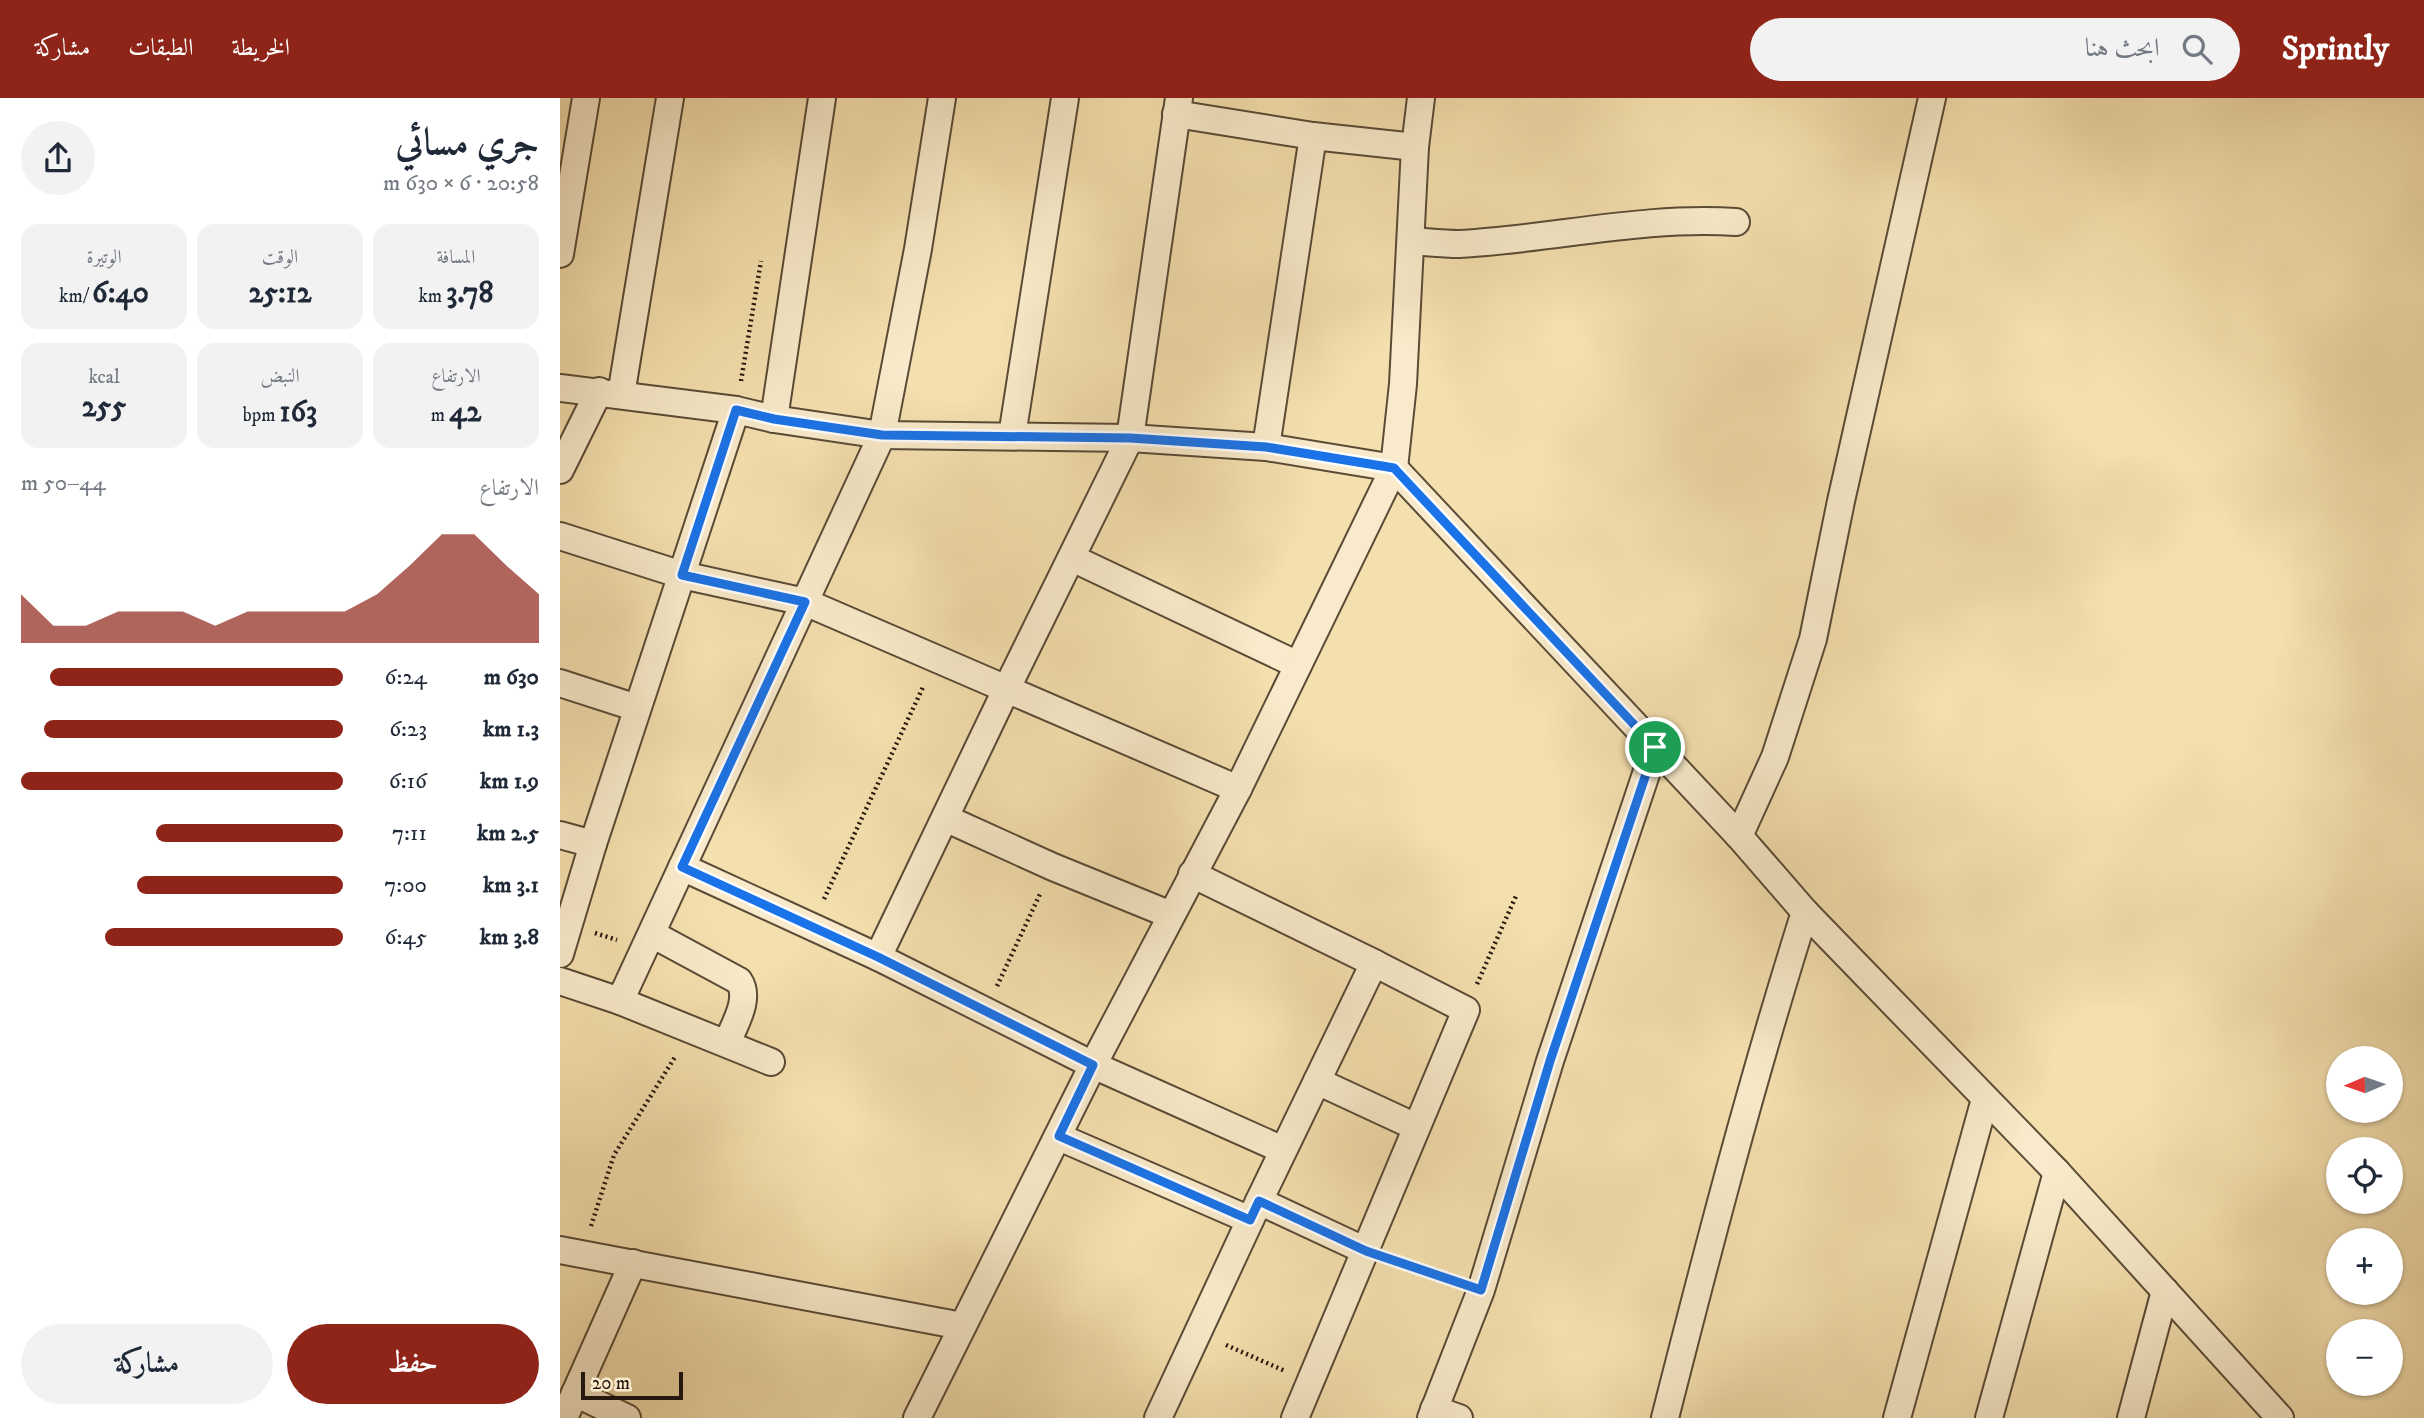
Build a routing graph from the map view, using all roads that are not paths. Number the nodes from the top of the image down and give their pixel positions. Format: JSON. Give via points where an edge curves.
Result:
{"nodes":[{"id":1,"x":586,"y":98,"type":"edge"},
{"id":2,"x":670,"y":98,"type":"edge"},
{"id":3,"x":822,"y":98,"type":"edge"},
{"id":4,"x":942,"y":98,"type":"edge"},
{"id":5,"x":1065,"y":98,"type":"edge"},
{"id":6,"x":1420,"y":98,"type":"edge"},
{"id":7,"x":1932,"y":98,"type":"edge"},
{"id":8,"x":1177,"y":106,"type":"edge"},
{"id":9,"x":1313,"y":136,"type":"junction"},
{"id":10,"x":1415,"y":147,"type":"junction"},
{"id":11,"x":1736,"y":222,"type":"dead end"},
{"id":12,"x":1411,"y":242,"type":"junction"},
{"id":13,"x":560,"y":254,"type":"edge"},
{"id":14,"x":560,"y":388,"type":"edge"},
{"id":15,"x":610,"y":393,"type":"junction"},
{"id":16,"x":736,"y":410,"type":"junction"},
{"id":17,"x":774,"y":419,"type":"junction"},
{"id":18,"x":882,"y":435,"type":"junction"},
{"id":19,"x":1012,"y":436,"type":"junction"},
{"id":20,"x":1130,"y":438,"type":"junction"},
{"id":21,"x":1266,"y":447,"type":"junction"},
{"id":22,"x":1394,"y":468,"type":"junction"},
{"id":23,"x":560,"y":470,"type":"edge"},
{"id":24,"x":560,"y":536,"type":"edge"},
{"id":25,"x":1072,"y":558,"type":"junction"},
{"id":26,"x":682,"y":575,"type":"junction"},
{"id":27,"x":805,"y":602,"type":"junction"},
{"id":28,"x":1298,"y":666,"type":"junction"},
{"id":29,"x":560,"y":683,"type":"edge"},
{"id":30,"x":1006,"y":690,"type":"junction"},
{"id":31,"x":638,"y":708,"type":"junction"},
{"id":32,"x":1655,"y":747,"type":"junction"},
{"id":33,"x":1238,"y":789,"type":"junction"},
{"id":34,"x":945,"y":818,"type":"junction"},
{"id":35,"x":560,"y":835,"type":"edge"},
{"id":36,"x":1739,"y":836,"type":"junction"},
{"id":37,"x":593,"y":844,"type":"junction"},
{"id":38,"x":682,"y":867,"type":"junction"},
{"id":39,"x":1192,"y":874,"type":"junction"},
{"id":40,"x":1805,"y":912,"type":"junction"},
{"id":41,"x":1171,"y":915,"type":"junction"},
{"id":42,"x":648,"y":942,"type":"junction"},
{"id":43,"x":560,"y":954,"type":"edge"},
{"id":44,"x":878,"y":957,"type":"junction"},
{"id":45,"x":1374,"y":963,"type":"junction"},
{"id":46,"x":560,"y":981,"type":"edge"},
{"id":47,"x":620,"y":1001,"type":"junction"},
{"id":48,"x":727,"y":1044,"type":"junction"},
{"id":49,"x":771,"y":1062,"type":"dead end"},
{"id":50,"x":1093,"y":1065,"type":"junction"},
{"id":51,"x":1317,"y":1082,"type":"junction"},
{"id":52,"x":1985,"y":1099,"type":"junction"},
{"id":53,"x":1416,"y":1127,"type":"junction"},
{"id":54,"x":1059,"y":1136,"type":"junction"},
{"id":55,"x":1283,"y":1150,"type":"junction"},
{"id":56,"x":2057,"y":1172,"type":"junction"},
{"id":57,"x":1254,"y":1210,"type":"junction"},
{"id":58,"x":1366,"y":1251,"type":"junction"},
{"id":59,"x":571,"y":1252,"type":"edge"},
{"id":60,"x":633,"y":1263,"type":"junction"},
{"id":61,"x":2165,"y":1291,"type":"junction"},
{"id":62,"x":962,"y":1326,"type":"junction"},
{"id":63,"x":575,"y":1393,"type":"junction"},
{"id":64,"x":2256,"y":1407,"type":"edge"},
{"id":65,"x":1432,"y":1414,"type":"edge"},
{"id":66,"x":564,"y":1418,"type":"edge"},
{"id":67,"x":627,"y":1418,"type":"edge"},
{"id":68,"x":917,"y":1418,"type":"edge"},
{"id":69,"x":1158,"y":1418,"type":"edge"},
{"id":70,"x":1295,"y":1418,"type":"edge"},
{"id":71,"x":1459,"y":1418,"type":"edge"},
{"id":72,"x":1664,"y":1418,"type":"edge"},
{"id":73,"x":1897,"y":1418,"type":"edge"},
{"id":74,"x":1989,"y":1418,"type":"edge"},
{"id":75,"x":2131,"y":1418,"type":"edge"},
{"id":76,"x":2280,"y":1418,"type":"edge"}],
"edges":[{"from":1,"to":13,"type":"street"},
{"from":2,"to":15,"type":"street"},
{"from":3,"to":17,"type":"street"},
{"from":4,"to":18,"type":"street"},
{"from":5,"to":19,"type":"street"},
{"from":6,"to":10,"type":"street"},
{"from":7,"to":36,"type":"street","via":[[1813,639],[1774,757]]},
{"from":8,"to":9,"type":"street"},
{"from":8,"to":20,"type":"street"},
{"from":9,"to":10,"type":"street"},
{"from":9,"to":21,"type":"street"},
{"from":10,"to":12,"type":"street"},
{"from":11,"to":12,"type":"street","via":[[1625,225],[1457,244]]},
{"from":12,"to":22,"type":"street"},
{"from":14,"to":15,"type":"street"},
{"from":15,"to":16,"type":"street"},
{"from":15,"to":23,"type":"street"},
{"from":16,"to":17,"type":"street"},
{"from":16,"to":26,"type":"street"},
{"from":17,"to":18,"type":"street"},
{"from":18,"to":19,"type":"street"},
{"from":18,"to":27,"type":"street"},
{"from":19,"to":20,"type":"street"},
{"from":20,"to":21,"type":"street"},
{"from":20,"to":25,"type":"street"},
{"from":21,"to":22,"type":"street"},
{"from":22,"to":28,"type":"street"},
{"from":22,"to":32,"type":"street"},
{"from":24,"to":26,"type":"street"},
{"from":25,"to":28,"type":"street"},
{"from":25,"to":30,"type":"street"},
{"from":26,"to":27,"type":"street"},
{"from":26,"to":31,"type":"street"},
{"from":27,"to":30,"type":"street"},
{"from":27,"to":38,"type":"street"},
{"from":28,"to":33,"type":"street"},
{"from":29,"to":31,"type":"street"},
{"from":30,"to":33,"type":"street"},
{"from":30,"to":34,"type":"street"},
{"from":31,"to":37,"type":"street"},
{"from":32,"to":36,"type":"street"},
{"from":32,"to":65,"type":"street","via":[[1550,1061],[1481,1290]]},
{"from":33,"to":39,"type":"street"},
{"from":34,"to":41,"type":"street"},
{"from":34,"to":44,"type":"street"},
{"from":35,"to":37,"type":"street"},
{"from":36,"to":40,"type":"street"},
{"from":37,"to":43,"type":"street"},
{"from":38,"to":42,"type":"street"},
{"from":38,"to":44,"type":"street"},
{"from":39,"to":41,"type":"street"},
{"from":39,"to":45,"type":"street"},
{"from":40,"to":52,"type":"street"},
{"from":40,"to":72,"type":"street","via":[[1774,1008]]},
{"from":41,"to":50,"type":"street"},
{"from":42,"to":47,"type":"street"},
{"from":42,"to":48,"type":"street","via":[[729,975],[742,986],[744,999]]},
{"from":44,"to":50,"type":"street"},
{"from":45,"to":51,"type":"street"},
{"from":45,"to":53,"type":"street","via":[[1465,1010]]},
{"from":46,"to":47,"type":"street"},
{"from":47,"to":48,"type":"street"},
{"from":48,"to":49,"type":"street"},
{"from":50,"to":54,"type":"street"},
{"from":50,"to":55,"type":"street"},
{"from":51,"to":53,"type":"street"},
{"from":51,"to":55,"type":"street"},
{"from":52,"to":56,"type":"street"},
{"from":52,"to":73,"type":"street"},
{"from":53,"to":58,"type":"street"},
{"from":54,"to":57,"type":"street"},
{"from":54,"to":62,"type":"street"},
{"from":55,"to":57,"type":"street"},
{"from":56,"to":61,"type":"street"},
{"from":56,"to":74,"type":"street"},
{"from":57,"to":58,"type":"street"},
{"from":57,"to":69,"type":"street"},
{"from":58,"to":70,"type":"street"},
{"from":59,"to":60,"type":"street"},
{"from":60,"to":62,"type":"street"},
{"from":60,"to":63,"type":"street"},
{"from":61,"to":64,"type":"street"},
{"from":61,"to":75,"type":"street"},
{"from":62,"to":68,"type":"street"},
{"from":63,"to":66,"type":"street"},
{"from":63,"to":67,"type":"street"},
{"from":64,"to":76,"type":"street"},
{"from":65,"to":71,"type":"street"}]}
